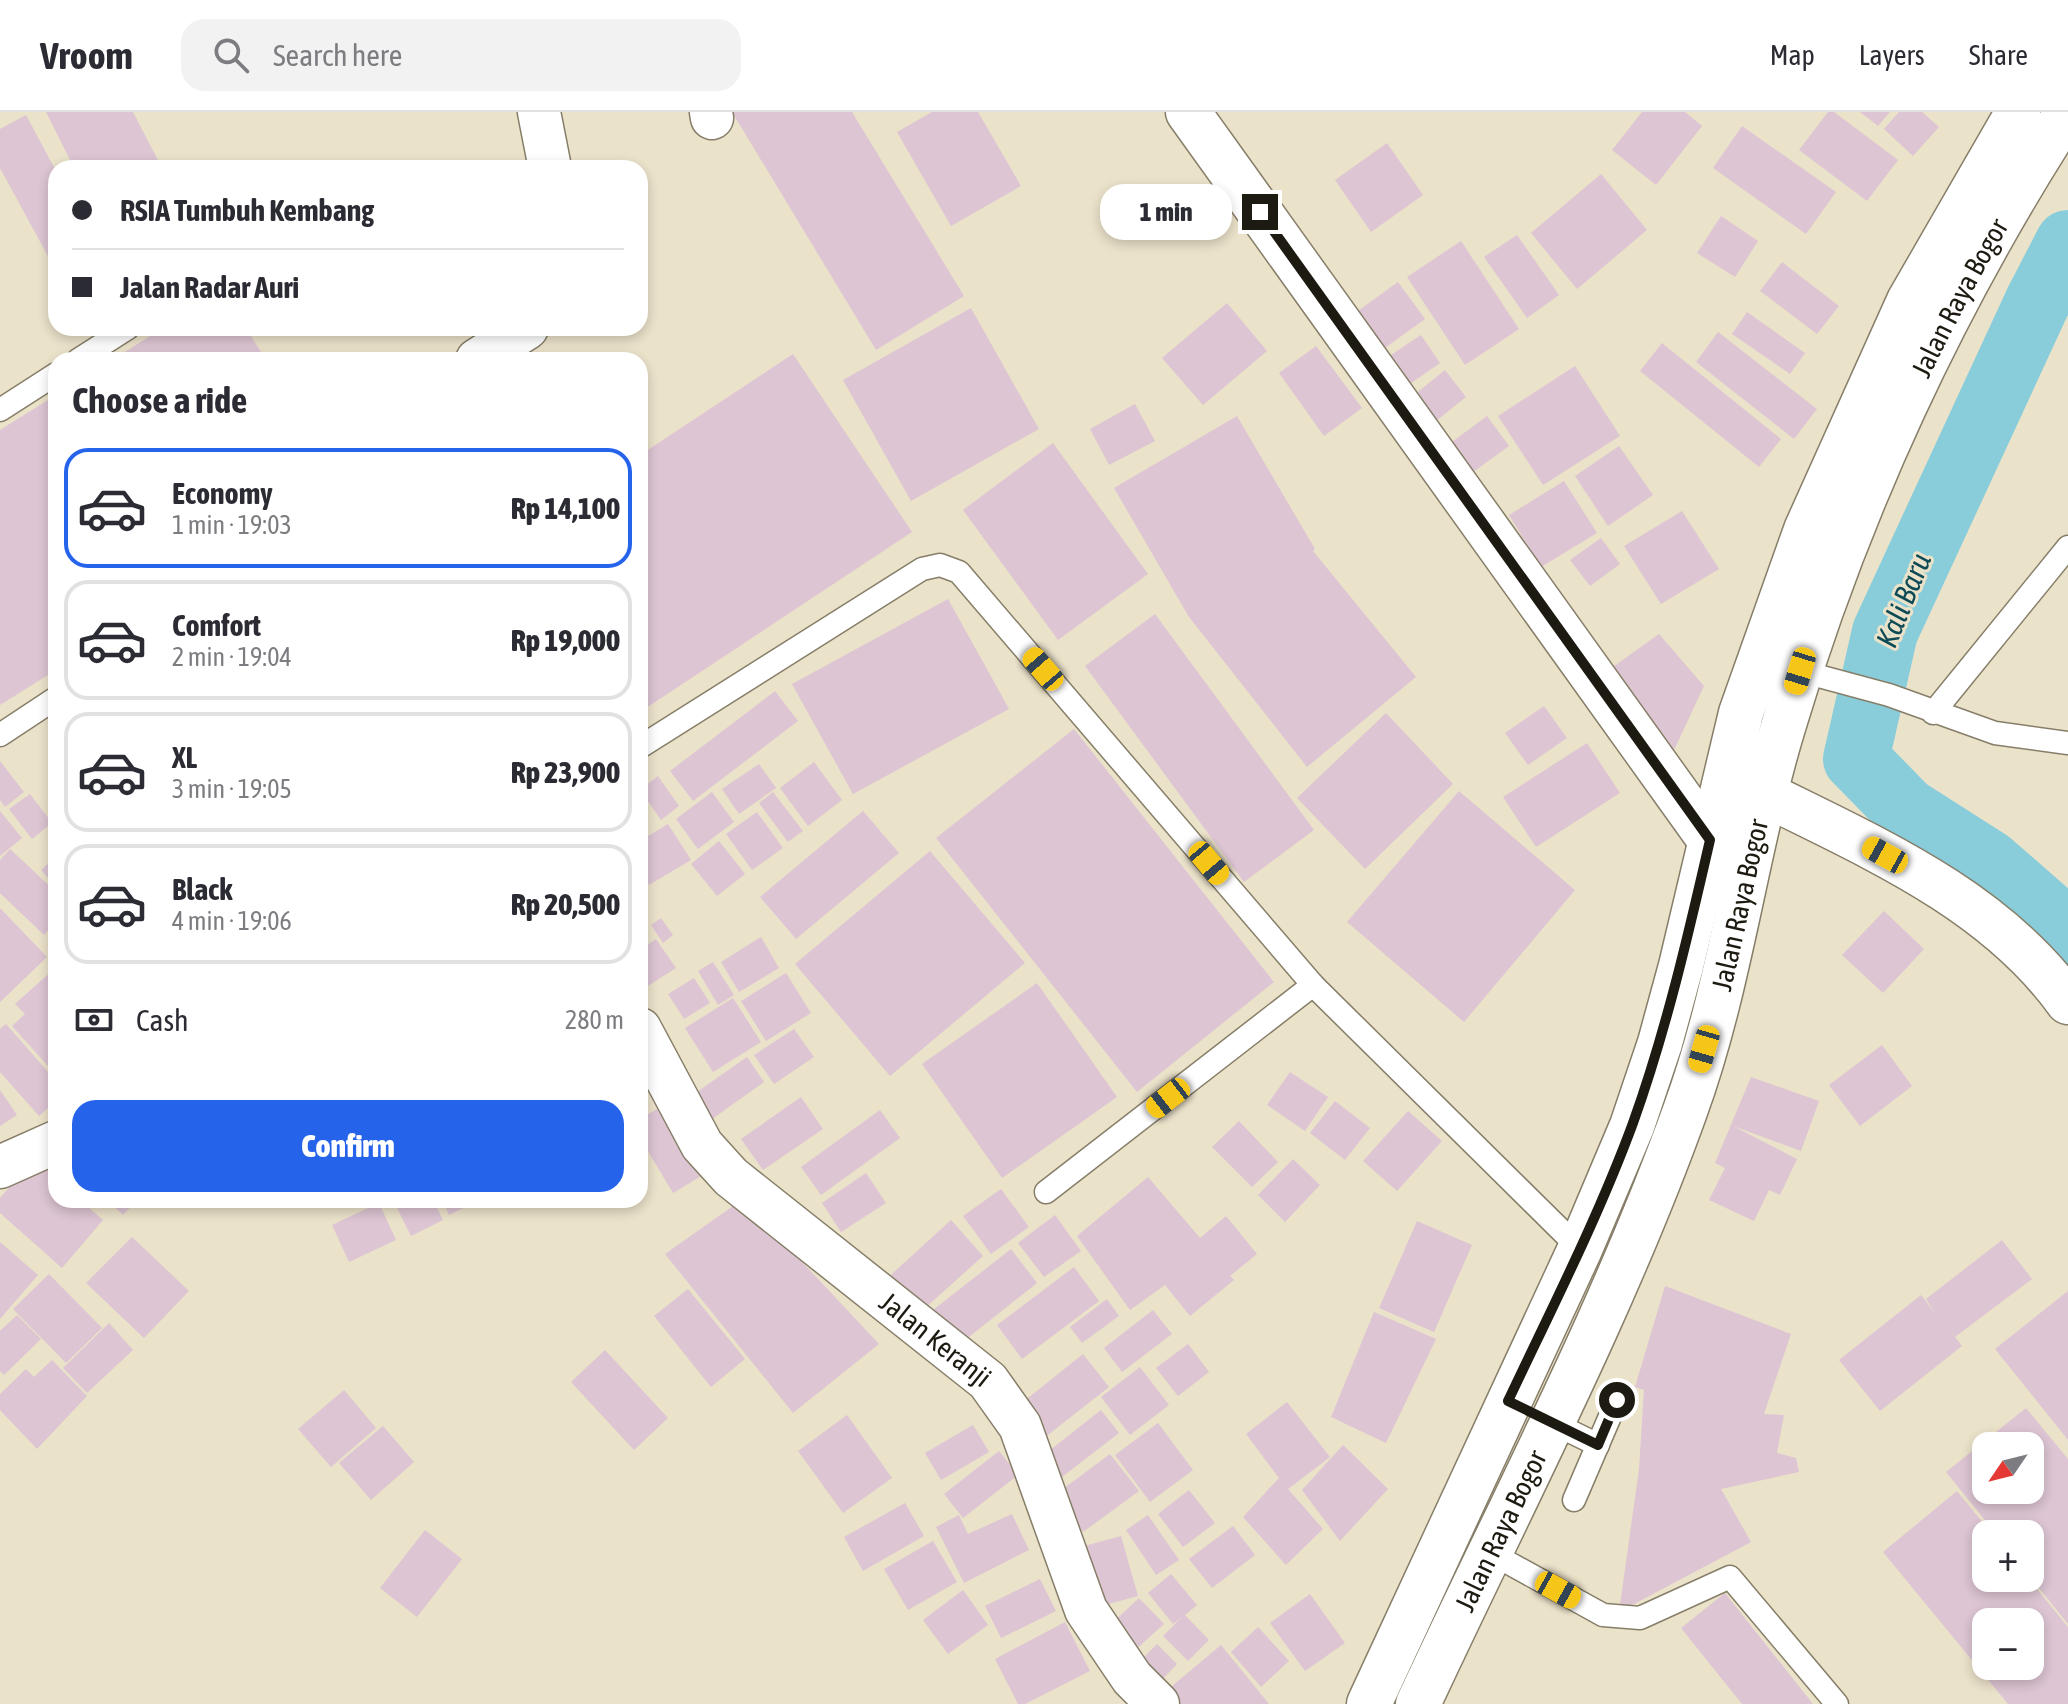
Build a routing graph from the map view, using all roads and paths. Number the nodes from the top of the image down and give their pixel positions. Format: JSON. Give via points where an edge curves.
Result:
{"nodes":[{"id":1,"x":539,"y":112,"type":"edge"},
{"id":2,"x":1188,"y":112,"type":"edge"},
{"id":3,"x":2018,"y":112,"type":"edge"},
{"id":4,"x":2067,"y":112,"type":"edge"},
{"id":5,"x":548,"y":160,"type":"edge"},
{"id":6,"x":116,"y":336,"type":"edge"},
{"id":7,"x":514,"y":336,"type":"edge"},
{"id":8,"x":90,"y":352,"type":"edge"},
{"id":9,"x":490,"y":352,"type":"edge"},
{"id":10,"x":48,"y":379,"type":"edge"},
{"id":11,"x":0,"y":410,"type":"edge"},
{"id":12,"x":2068,"y":547,"type":"edge"},
{"id":13,"x":1812,"y":675,"type":"junction"},
{"id":14,"x":48,"y":705,"type":"edge"},
{"id":15,"x":1933,"y":713,"type":"junction"},
{"id":16,"x":0,"y":735,"type":"edge"},
{"id":17,"x":648,"y":742,"type":"edge"},
{"id":18,"x":2068,"y":743,"type":"edge"},
{"id":19,"x":1767,"y":795,"type":"junction"},
{"id":20,"x":1710,"y":840,"type":"junction"},
{"id":21,"x":1313,"y":985,"type":"junction"},
{"id":22,"x":2068,"y":1002,"type":"edge"},
{"id":23,"x":648,"y":1044,"type":"edge"},
{"id":24,"x":48,"y":1146,"type":"edge"},
{"id":25,"x":0,"y":1167,"type":"edge"},
{"id":26,"x":1046,"y":1192,"type":"dead end"},
{"id":27,"x":1580,"y":1249,"type":"junction"},
{"id":28,"x":1617,"y":1400,"type":"dead end"},
{"id":29,"x":1508,"y":1401,"type":"junction"},
{"id":30,"x":1551,"y":1422,"type":"junction"},
{"id":31,"x":1598,"y":1445,"type":"junction"},
{"id":32,"x":1574,"y":1500,"type":"dead end"},
{"id":33,"x":1489,"y":1552,"type":"junction"},
{"id":34,"x":1158,"y":1704,"type":"edge"},
{"id":35,"x":1369,"y":1704,"type":"edge"},
{"id":36,"x":1418,"y":1704,"type":"edge"},
{"id":37,"x":1837,"y":1704,"type":"edge"}],
"edges":[{"from":1,"to":5,"type":"street"},
{"from":2,"to":20,"type":"main road"},
{"from":3,"to":20,"type":"main road","name":"Jalan Raya Bogor","via":[[1909,301],[1839,451],[1777,604],[1741,713]]},
{"from":4,"to":13,"type":"main road","name":"Jalan Raya Bogor","via":[[2012,198],[1922,370],[1846,546]]},
{"from":6,"to":8,"type":"lane"},
{"from":7,"to":9,"type":"street"},
{"from":10,"to":11,"type":"lane"},
{"from":12,"to":15,"type":"lane"},
{"from":13,"to":15,"type":"lane"},
{"from":13,"to":19,"type":"main road","name":"Jalan Raya Bogor","via":[[1782,729]]},
{"from":14,"to":16,"type":"lane"},
{"from":15,"to":18,"type":"lane","via":[[1995,733]]},
{"from":17,"to":21,"type":"lane","via":[[922,569],[940,565],[959,572]]},
{"from":19,"to":22,"type":"main road","via":[[1951,893],[2025,951]]},
{"from":19,"to":30,"type":"main road","name":"Jalan Raya Bogor","via":[[1736,933],[1687,1107]]},
{"from":20,"to":27,"type":"main road","name":"Jalan Raya Bogor","via":[[1660,1043]]},
{"from":21,"to":26,"type":"lane"},
{"from":21,"to":27,"type":"lane"},
{"from":23,"to":34,"type":"street","name":"Jalan Keranji","via":[[702,1145],[731,1177],[988,1381],[1020,1426],[1086,1610],[1132,1678]]},
{"from":24,"to":25,"type":"street"},
{"from":27,"to":29,"type":"main road","name":"Jalan Raya Bogor"},
{"from":28,"to":31,"type":"lane"},
{"from":29,"to":30,"type":"main road"},
{"from":29,"to":35,"type":"main road","name":"Jalan Raya Bogor"},
{"from":30,"to":31,"type":"lane"},
{"from":30,"to":33,"type":"main road","name":"Jalan Raya Bogor"},
{"from":31,"to":32,"type":"lane"},
{"from":33,"to":36,"type":"main road","name":"Jalan Raya Bogor"},
{"from":33,"to":37,"type":"lane","via":[[1603,1615],[1640,1618],[1730,1577]]}]}
